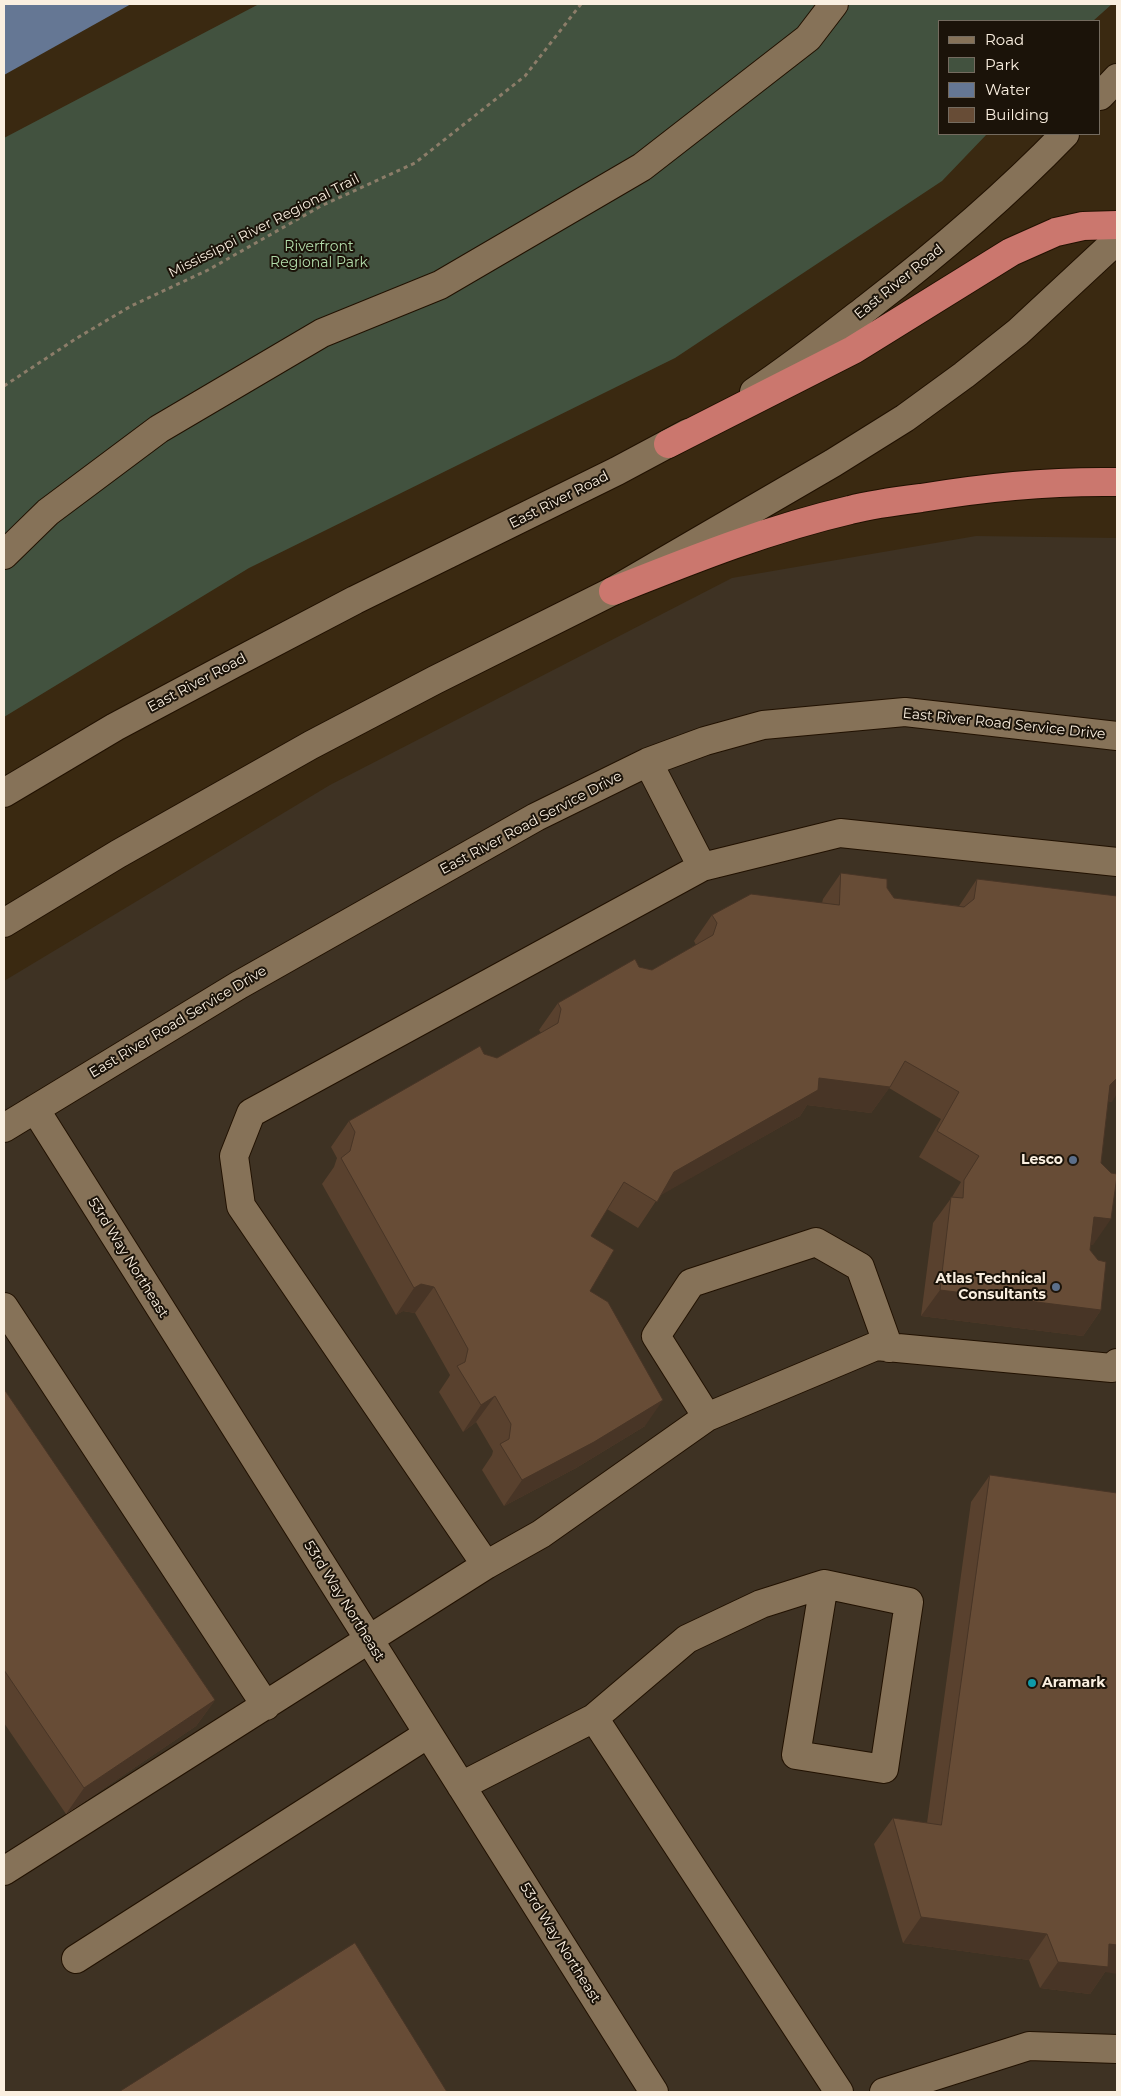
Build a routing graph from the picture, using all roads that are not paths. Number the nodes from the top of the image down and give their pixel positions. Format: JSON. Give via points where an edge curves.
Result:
{"nodes":[{"id":1,"x":834,"y":4,"type":"edge"},
{"id":2,"x":1117,"y":78,"type":"edge"},
{"id":3,"x":1101,"y":95,"type":"edge"},
{"id":4,"x":1064,"y":135,"type":"edge"},
{"id":5,"x":1117,"y":224,"type":"edge"},
{"id":6,"x":1117,"y":240,"type":"edge"},
{"id":7,"x":668,"y":444,"type":"junction"},
{"id":8,"x":1117,"y":482,"type":"edge"},
{"id":9,"x":4,"y":555,"type":"edge"},
{"id":10,"x":613,"y":592,"type":"junction"},
{"id":11,"x":1117,"y":736,"type":"edge"},
{"id":12,"x":648,"y":762,"type":"junction"},
{"id":13,"x":4,"y":794,"type":"edge"},
{"id":14,"x":1117,"y":862,"type":"edge"},
{"id":15,"x":702,"y":866,"type":"junction"},
{"id":16,"x":4,"y":923,"type":"edge"},
{"id":17,"x":35,"y":1109,"type":"junction"},
{"id":18,"x":4,"y":1128,"type":"edge"},
{"id":19,"x":4,"y":1307,"type":"edge"},
{"id":20,"x":889,"y":1348,"type":"junction"},
{"id":21,"x":1117,"y":1363,"type":"edge"},
{"id":22,"x":707,"y":1417,"type":"junction"},
{"id":23,"x":486,"y":1565,"type":"junction"},
{"id":24,"x":824,"y":1584,"type":"junction"},
{"id":25,"x":369,"y":1641,"type":"junction"},
{"id":26,"x":266,"y":1706,"type":"junction"},
{"id":27,"x":594,"y":1718,"type":"junction"},
{"id":28,"x":428,"y":1734,"type":"junction"},
{"id":29,"x":461,"y":1786,"type":"junction"},
{"id":30,"x":4,"y":1870,"type":"edge"},
{"id":31,"x":76,"y":1959,"type":"dead end"},
{"id":32,"x":1117,"y":2049,"type":"edge"},
{"id":33,"x":654,"y":2092,"type":"edge"},
{"id":34,"x":838,"y":2092,"type":"edge"},
{"id":35,"x":884,"y":2092,"type":"edge"}],
"edges":[{"from":1,"to":9,"type":"street","via":[[808,38],[642,167],[440,284],[322,334],[159,429],[48,512]]},
{"from":2,"to":3,"type":"street"},
{"from":4,"to":7,"type":"street","name":"East River Road","via":[[990,207],[901,282],[761,387]]},
{"from":5,"to":7,"type":"highway","via":[[1056,232],[1011,252],[852,350]]},
{"from":6,"to":10,"type":"street","via":[[1018,332],[941,393],[874,439]]},
{"from":7,"to":13,"type":"street","name":"East River Road","via":[[232,664],[115,727]]},
{"from":8,"to":10,"type":"highway","via":[[1006,486],[850,510],[718,549]]},
{"from":10,"to":16,"type":"street","via":[[311,745]]},
{"from":11,"to":12,"type":"street","name":"East River Road Service Drive","via":[[905,712],[763,725],[705,741]]},
{"from":12,"to":15,"type":"street"},
{"from":12,"to":17,"type":"street","name":"East River Road Service Drive","via":[[536,817],[422,880],[239,985]]},
{"from":14,"to":15,"type":"street","via":[[840,833]]},
{"from":15,"to":23,"type":"street","via":[[251,1113],[234,1156],[241,1206]]},
{"from":17,"to":18,"type":"street","name":"East River Road Service Drive"},
{"from":17,"to":25,"type":"street","name":"53rd Way Northeast"},
{"from":19,"to":26,"type":"street"},
{"from":20,"to":21,"type":"street","via":[[1112,1368]]},
{"from":20,"to":22,"type":"street","via":[[876,1346]]},
{"from":20,"to":22,"type":"street","via":[[860,1267],[816,1242],[691,1283],[656,1336]]},
{"from":22,"to":23,"type":"street","via":[[541,1534]]},
{"from":23,"to":25,"type":"street"},
{"from":24,"to":24,"type":"street","via":[[909,1602],[884,1769],[796,1755]]},
{"from":24,"to":27,"type":"street","via":[[761,1604],[687,1640]]},
{"from":25,"to":26,"type":"street"},
{"from":25,"to":28,"type":"street","name":"53rd Way Northeast"},
{"from":26,"to":30,"type":"street"},
{"from":27,"to":29,"type":"street"},
{"from":27,"to":34,"type":"street"},
{"from":28,"to":29,"type":"street","name":"53rd Way Northeast"},
{"from":28,"to":31,"type":"street"},
{"from":29,"to":33,"type":"street","name":"53rd Way Northeast"},
{"from":32,"to":35,"type":"street","via":[[1029,2046]]}]}
